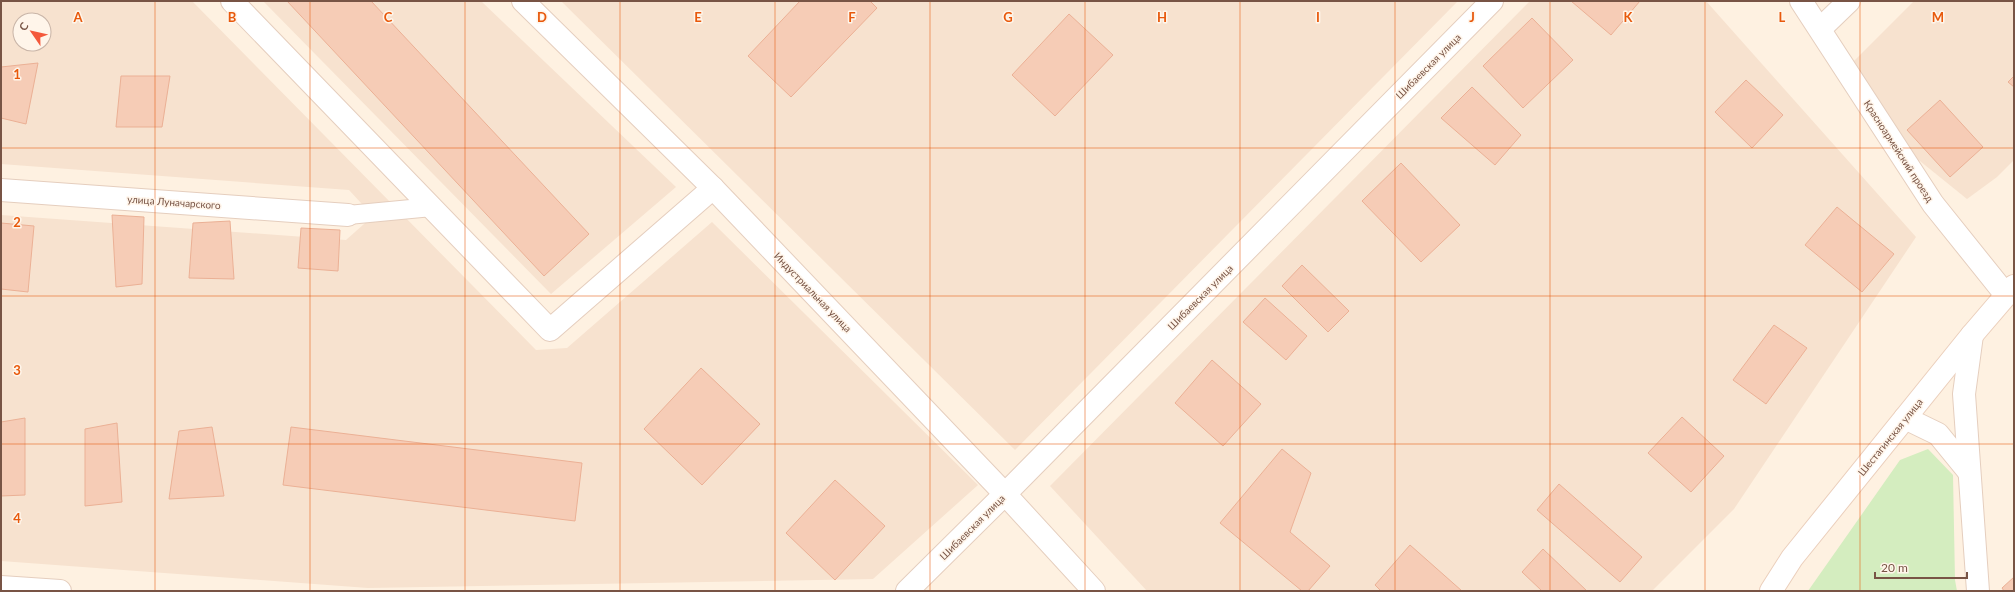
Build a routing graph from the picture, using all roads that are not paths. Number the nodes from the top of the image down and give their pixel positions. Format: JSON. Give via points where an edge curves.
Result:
{"nodes":[{"id":1,"x":232,"y":1,"type":"edge"},
{"id":2,"x":522,"y":1,"type":"edge"},
{"id":3,"x":1492,"y":1,"type":"edge"},
{"id":4,"x":1801,"y":1,"type":"edge"},
{"id":5,"x":1849,"y":1,"type":"edge"},
{"id":6,"x":1820,"y":29,"type":"junction"},
{"id":7,"x":713,"y":188,"type":"junction"},
{"id":8,"x":1,"y":190,"type":"edge"},
{"id":9,"x":432,"y":207,"type":"junction"},
{"id":10,"x":348,"y":215,"type":"joint"},
{"id":11,"x":2010,"y":291,"type":"edge"},
{"id":12,"x":1972,"y":335,"type":"junction"},
{"id":13,"x":1905,"y":418,"type":"junction"},
{"id":14,"x":1968,"y":472,"type":"junction"},
{"id":15,"x":1006,"y":494,"type":"junction"},
{"id":16,"x":1,"y":587,"type":"edge"},
{"id":17,"x":60,"y":591,"type":"edge"},
{"id":18,"x":907,"y":591,"type":"edge"},
{"id":19,"x":1094,"y":591,"type":"edge"},
{"id":20,"x":1770,"y":591,"type":"edge"},
{"id":21,"x":1978,"y":591,"type":"edge"}],
"edges":[{"from":1,"to":9,"type":"street"},
{"from":2,"to":7,"type":"street","name":"Индустриальная улица"},
{"from":3,"to":15,"type":"street","name":"Шибаевская улица"},
{"from":4,"to":6,"type":"street","name":"Красноармейский проезд"},
{"from":5,"to":6,"type":"street"},
{"from":6,"to":11,"type":"street","name":"Красноармейский проезд","via":[[1933,204]]},
{"from":7,"to":9,"type":"street","via":[[550,330]]},
{"from":7,"to":15,"type":"street","name":"Индустриальная улица"},
{"from":8,"to":10,"type":"street","name":"улица Луначарского"},
{"from":9,"to":10,"type":"lane"},
{"from":11,"to":12,"type":"street","name":"Шестагинская улица"},
{"from":12,"to":13,"type":"street","name":"Шестагинская улица"},
{"from":12,"to":14,"type":"street","via":[[1964,394]]},
{"from":13,"to":14,"type":"street","via":[[1938,434]]},
{"from":13,"to":20,"type":"street","name":"Шестагинская улица","via":[[1792,558]]},
{"from":14,"to":21,"type":"street"},
{"from":15,"to":18,"type":"street","name":"Шибаевская улица"},
{"from":15,"to":19,"type":"street","name":"Индустриальная улица"},
{"from":16,"to":17,"type":"street"}]}
